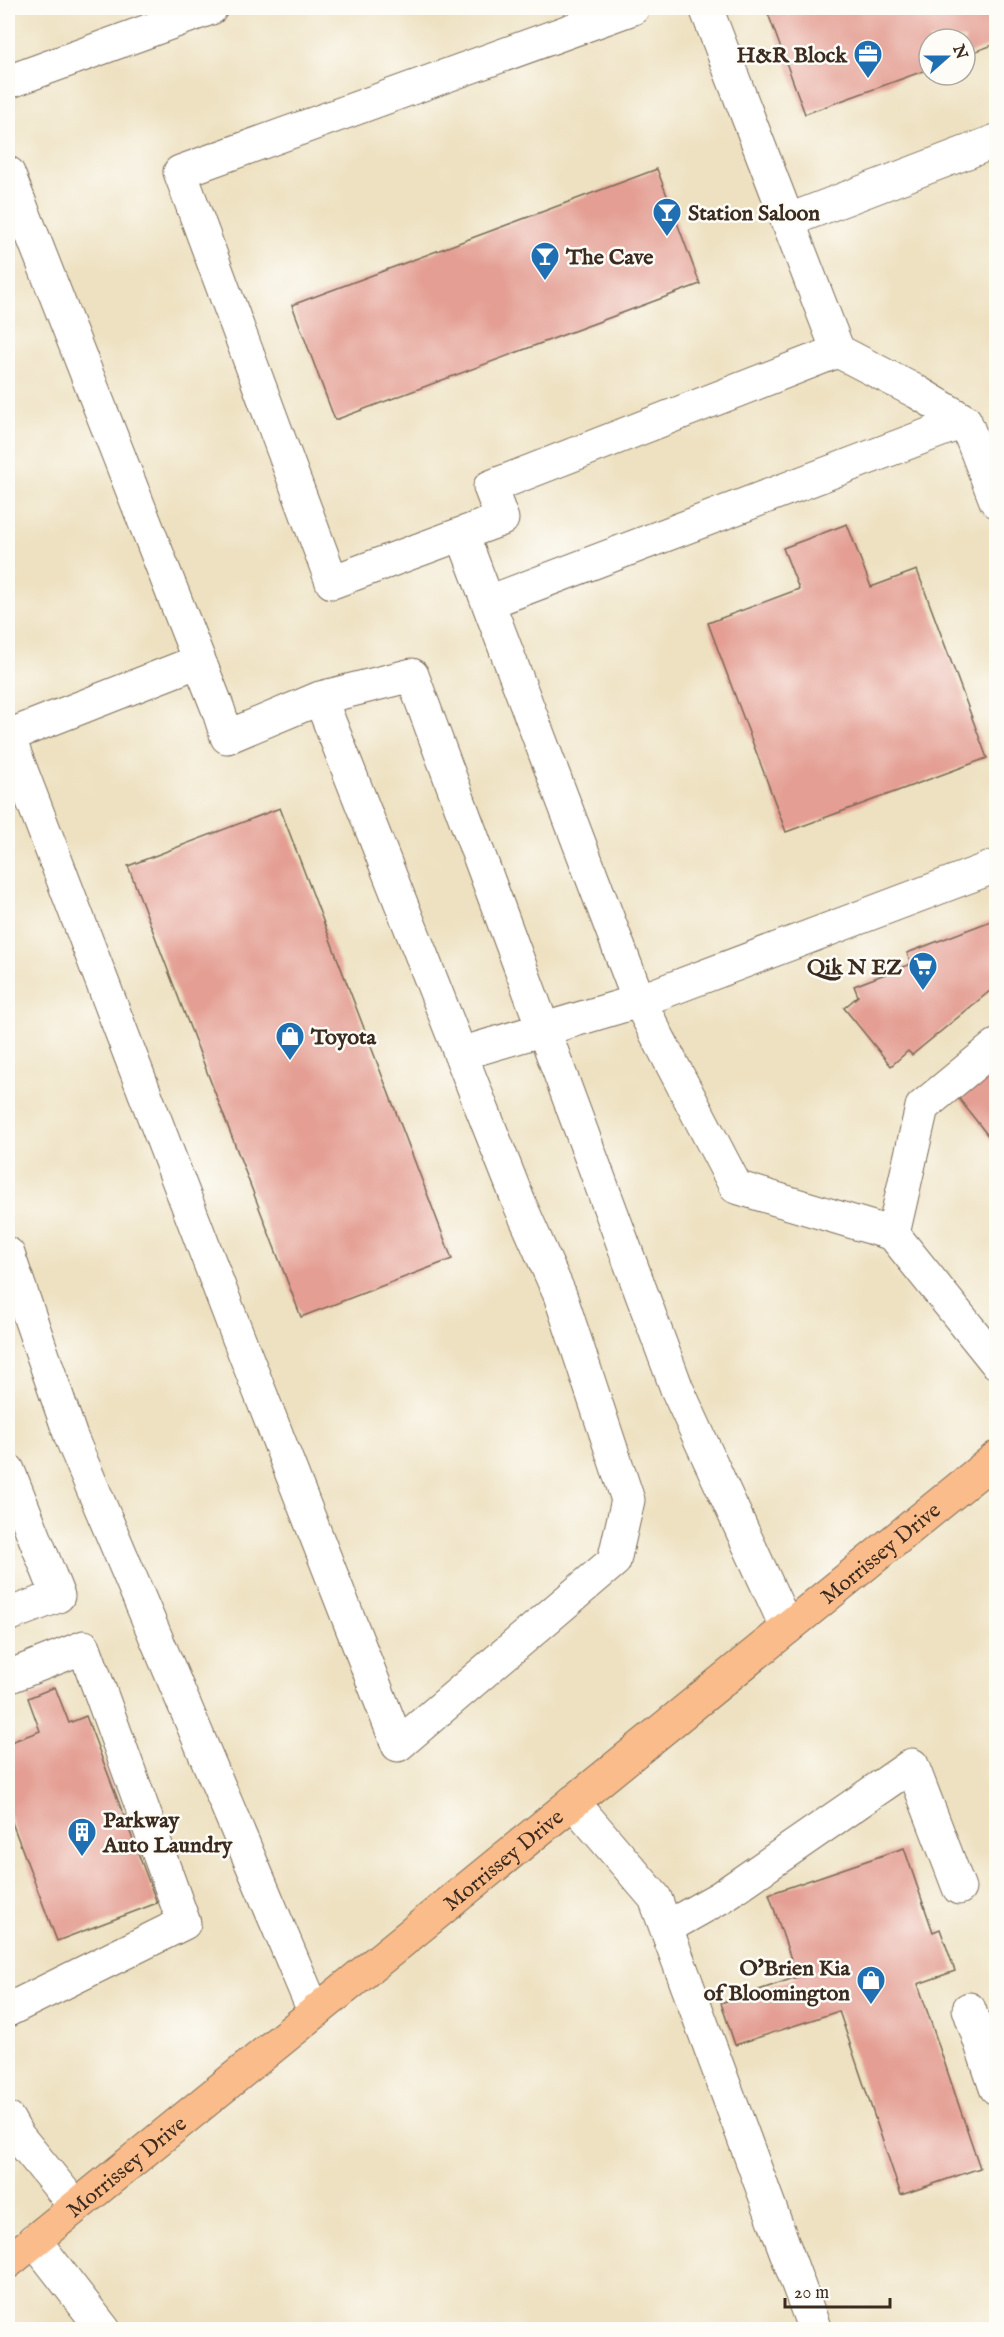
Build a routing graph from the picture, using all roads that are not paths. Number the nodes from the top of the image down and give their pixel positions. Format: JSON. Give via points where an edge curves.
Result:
{"nodes":[{"id":1,"x":211,"y":8,"type":"edge"},
{"id":2,"x":633,"y":8,"type":"edge"},
{"id":3,"x":706,"y":8,"type":"edge"},
{"id":4,"x":8,"y":82,"type":"edge"},
{"id":5,"x":996,"y":141,"type":"edge"},
{"id":6,"x":8,"y":174,"type":"edge"},
{"id":7,"x":787,"y":220,"type":"junction"},
{"id":8,"x":838,"y":351,"type":"junction"},
{"id":9,"x":965,"y":421,"type":"junction"},
{"id":10,"x":996,"y":501,"type":"edge"},
{"id":11,"x":462,"y":534,"type":"junction"},
{"id":12,"x":489,"y":602,"type":"junction"},
{"id":13,"x":199,"y":661,"type":"junction"},
{"id":14,"x":320,"y":698,"type":"junction"},
{"id":15,"x":996,"y":866,"type":"edge"},
{"id":16,"x":639,"y":1001,"type":"junction"},
{"id":17,"x":543,"y":1029,"type":"junction"},
{"id":18,"x":996,"y":1046,"type":"edge"},
{"id":19,"x":460,"y":1054,"type":"junction"},
{"id":20,"x":894,"y":1234,"type":"junction"},
{"id":21,"x":8,"y":1254,"type":"edge"},
{"id":22,"x":996,"y":1362,"type":"edge"},
{"id":23,"x":996,"y":1458,"type":"edge"},
{"id":24,"x":8,"y":1470,"type":"edge"},
{"id":25,"x":8,"y":1615,"type":"edge"},
{"id":26,"x":787,"y":1628,"type":"junction"},
{"id":27,"x":8,"y":1677,"type":"edge"},
{"id":28,"x":573,"y":1802,"type":"junction"},
{"id":29,"x":959,"y":1888,"type":"dead end"},
{"id":30,"x":666,"y":1928,"type":"junction"},
{"id":31,"x":969,"y":2009,"type":"dead end"},
{"id":32,"x":8,"y":2010,"type":"edge"},
{"id":33,"x":314,"y":2011,"type":"junction"},
{"id":34,"x":996,"y":2088,"type":"edge"},
{"id":35,"x":8,"y":2119,"type":"edge"},
{"id":36,"x":75,"y":2206,"type":"junction"},
{"id":37,"x":34,"y":2240,"type":"junction"},
{"id":38,"x":8,"y":2262,"type":"edge"},
{"id":39,"x":104,"y":2330,"type":"edge"},
{"id":40,"x":815,"y":2330,"type":"edge"}],
"edges":[{"from":1,"to":4,"type":"lane"},
{"from":2,"to":11,"type":"lane","via":[[180,172],[332,582]]},
{"from":3,"to":7,"type":"lane"},
{"from":5,"to":7,"type":"lane"},
{"from":6,"to":13,"type":"lane"},
{"from":7,"to":8,"type":"lane"},
{"from":8,"to":9,"type":"lane"},
{"from":8,"to":11,"type":"lane","via":[[490,487],[502,519]]},
{"from":9,"to":10,"type":"lane"},
{"from":9,"to":12,"type":"lane"},
{"from":11,"to":12,"type":"lane"},
{"from":12,"to":16,"type":"lane"},
{"from":13,"to":14,"type":"lane","via":[[227,737]]},
{"from":13,"to":19,"type":"lane","via":[[8,736],[398,1745],[614,1561],[628,1500],[560,1295]]},
{"from":14,"to":17,"type":"lane","via":[[412,675]]},
{"from":14,"to":19,"type":"lane"},
{"from":15,"to":16,"type":"lane"},
{"from":16,"to":17,"type":"lane"},
{"from":16,"to":20,"type":"lane","via":[[736,1187]]},
{"from":17,"to":19,"type":"lane"},
{"from":17,"to":26,"type":"lane","via":[[677,1389]]},
{"from":18,"to":20,"type":"lane","via":[[922,1107]]},
{"from":20,"to":22,"type":"lane"},
{"from":21,"to":33,"type":"lane","via":[[71,1437]]},
{"from":23,"to":26,"type":"main road","name":"Morrissey Drive"},
{"from":24,"to":25,"type":"lane","via":[[58,1596]]},
{"from":26,"to":28,"type":"main road","name":"Morrissey Drive"},
{"from":27,"to":32,"type":"lane","via":[[84,1647],[184,1923]]},
{"from":28,"to":30,"type":"lane","via":[[655,1898]]},
{"from":28,"to":33,"type":"main road","name":"Morrissey Drive"},
{"from":29,"to":30,"type":"lane","via":[[912,1765],[721,1897]]},
{"from":30,"to":40,"type":"lane"},
{"from":31,"to":34,"type":"lane"},
{"from":33,"to":36,"type":"main road","name":"Morrissey Drive"},
{"from":35,"to":36,"type":"lane","via":[[16,2135]]},
{"from":36,"to":37,"type":"main road","name":"Morrissey Drive"},
{"from":37,"to":38,"type":"main road","name":"Morrissey Drive"},
{"from":37,"to":39,"type":"lane"}]}
